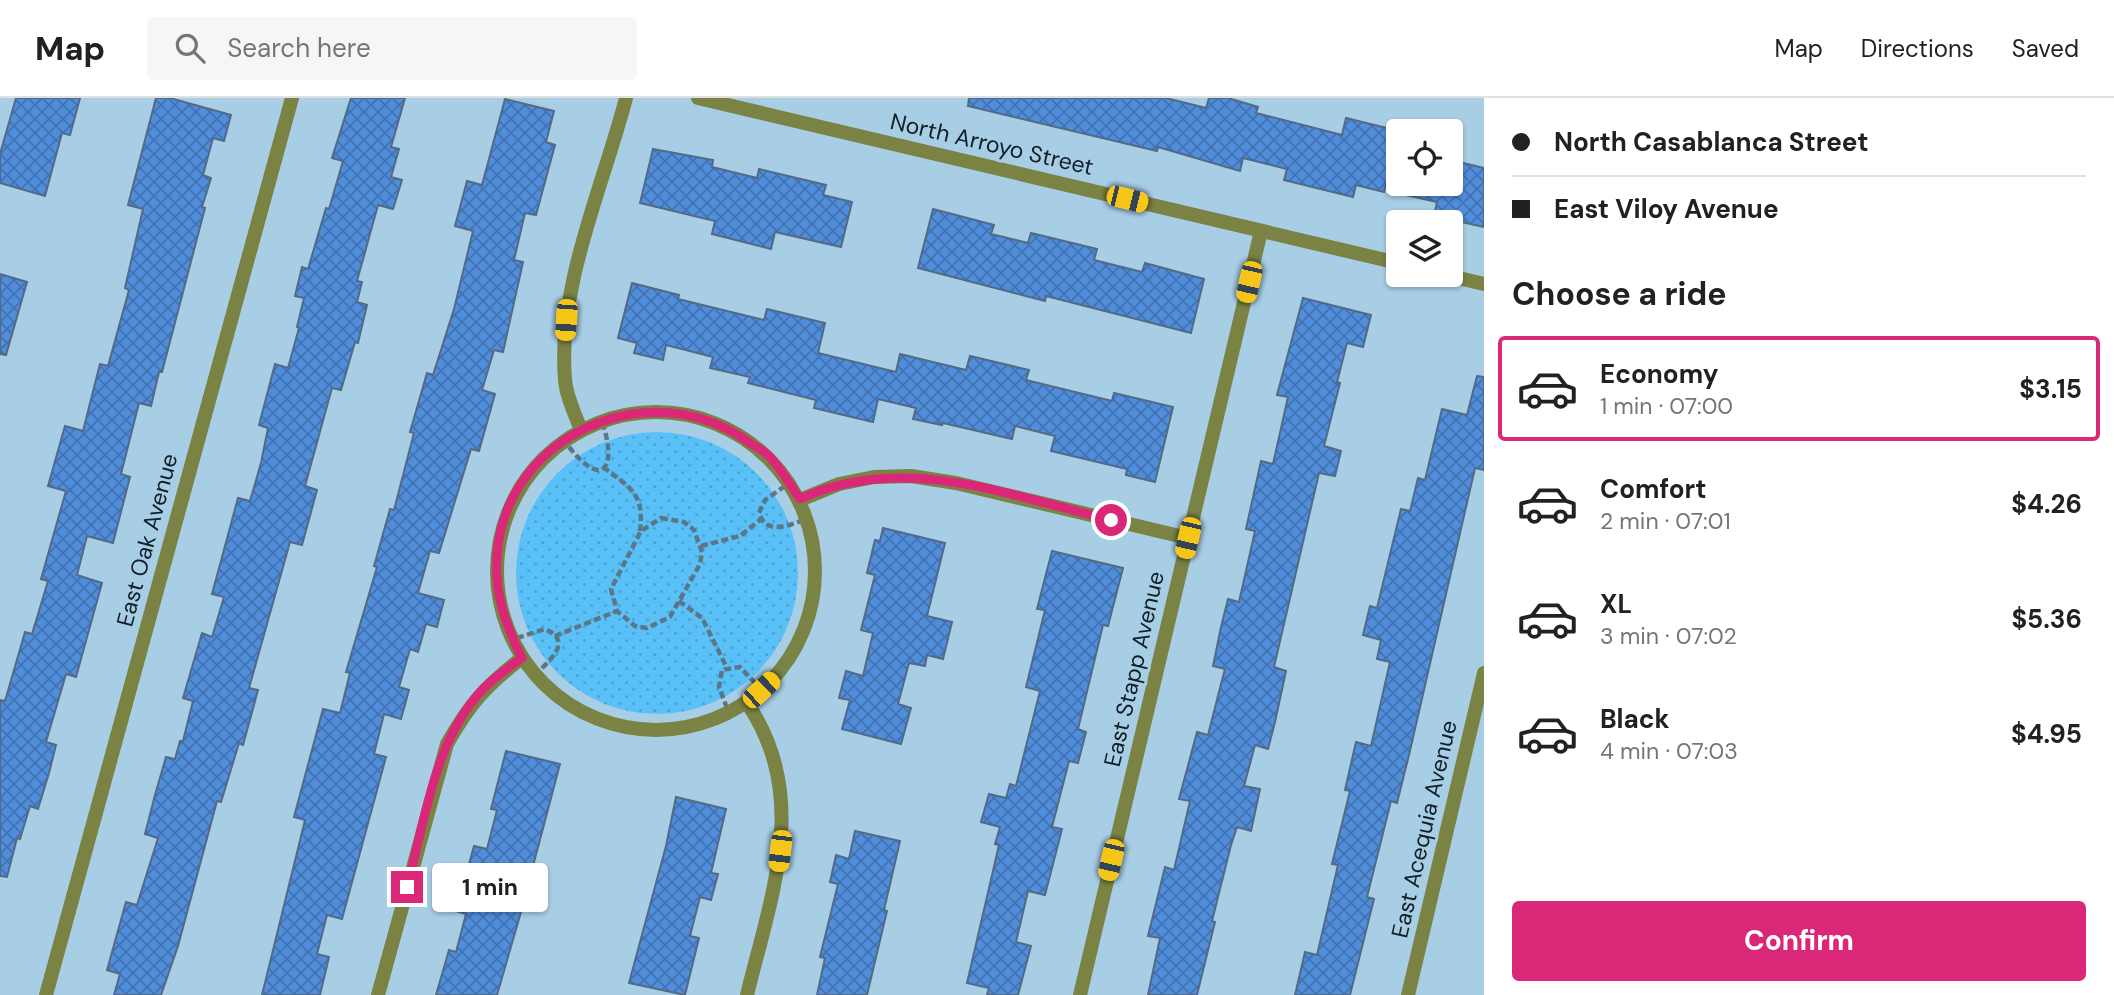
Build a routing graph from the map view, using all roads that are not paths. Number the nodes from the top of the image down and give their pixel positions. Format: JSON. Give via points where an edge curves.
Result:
{"nodes":[{"id":1,"x":292,"y":98,"type":"edge"},
{"id":2,"x":626,"y":98,"type":"edge"},
{"id":3,"x":698,"y":98,"type":"edge"},
{"id":4,"x":1261,"y":231,"type":"junction"},
{"id":5,"x":1386,"y":261,"type":"edge"},
{"id":6,"x":1463,"y":279,"type":"edge"},
{"id":7,"x":1484,"y":284,"type":"edge"},
{"id":8,"x":581,"y":430,"type":"junction"},
{"id":9,"x":800,"y":499,"type":"junction"},
{"id":10,"x":1188,"y":538,"type":"junction"},
{"id":11,"x":522,"y":658,"type":"junction"},
{"id":12,"x":1484,"y":673,"type":"edge"},
{"id":13,"x":747,"y":703,"type":"junction"},
{"id":14,"x":46,"y":995,"type":"edge"},
{"id":15,"x":378,"y":995,"type":"edge"},
{"id":16,"x":747,"y":995,"type":"edge"},
{"id":17,"x":1080,"y":995,"type":"edge"},
{"id":18,"x":1408,"y":995,"type":"edge"}],
"edges":[{"from":1,"to":14,"type":"street","name":"East Oak Avenue"},
{"from":2,"to":8,"type":"street","via":[[566,320],[565,382]]},
{"from":3,"to":4,"type":"street","name":"North Arroyo Street"},
{"from":4,"to":5,"type":"street","name":"North Arroyo Street"},
{"from":4,"to":10,"type":"street","name":"East Stapp Avenue"},
{"from":6,"to":7,"type":"street"},
{"from":8,"to":9,"type":"street","via":[[625,413],[677,411],[726,426],[769,456]]},
{"from":8,"to":11,"type":"street","via":[[537,463],[509,506],[496,556],[500,606]]},
{"from":9,"to":10,"type":"street","via":[[851,481],[911,476]]},
{"from":9,"to":13,"type":"street","via":[[814,541],[815,587],[804,632],[780,672]]},
{"from":10,"to":17,"type":"street","name":"East Stapp Avenue"},
{"from":11,"to":13,"type":"street","via":[[552,693],[597,720],[648,731],[699,725]]},
{"from":11,"to":15,"type":"street","via":[[484,688],[447,744]]},
{"from":12,"to":18,"type":"street","name":"East Acequia Avenue"},
{"from":13,"to":16,"type":"street","via":[[774,752],[781,785],[782,832],[778,870]]}]}
